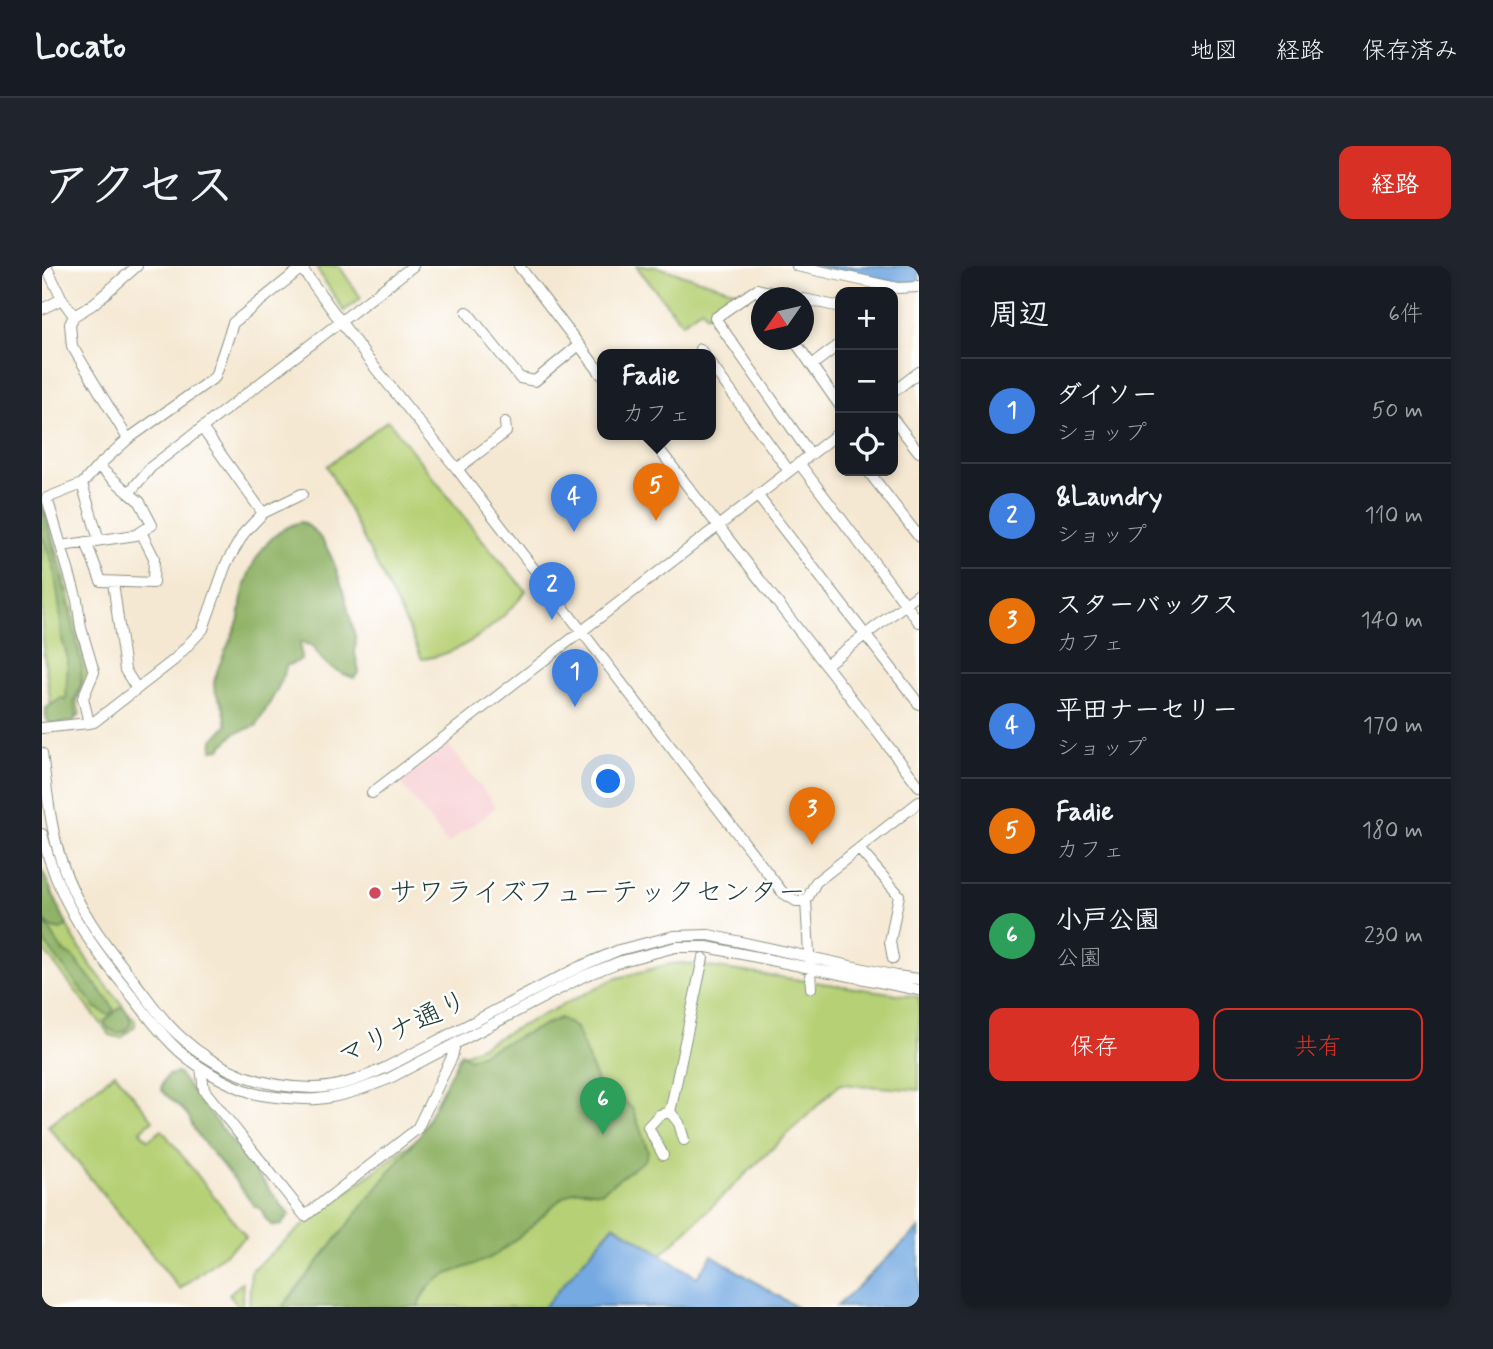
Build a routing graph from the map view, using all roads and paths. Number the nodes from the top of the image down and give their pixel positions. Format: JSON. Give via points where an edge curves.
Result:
{"nodes":[{"id":1,"x":46,"y":266,"type":"edge"},
{"id":2,"x":138,"y":266,"type":"edge"},
{"id":3,"x":413,"y":266,"type":"edge"},
{"id":4,"x":519,"y":266,"type":"edge"},
{"id":5,"x":797,"y":266,"type":"edge"},
{"id":6,"x":302,"y":267,"type":"edge"},
{"id":7,"x":919,"y":287,"type":"edge"},
{"id":8,"x":751,"y":298,"type":"edge"},
{"id":9,"x":62,"y":299,"type":"junction"},
{"id":10,"x":814,"y":301,"type":"edge"},
{"id":11,"x":835,"y":306,"type":"edge"},
{"id":12,"x":42,"y":309,"type":"edge"},
{"id":13,"x":467,"y":312,"type":"dead end"},
{"id":14,"x":74,"y":316,"type":"junction"},
{"id":15,"x":340,"y":321,"type":"junction"},
{"id":16,"x":579,"y":345,"type":"junction"},
{"id":17,"x":835,"y":348,"type":"edge"},
{"id":18,"x":801,"y":350,"type":"edge"},
{"id":19,"x":812,"y":365,"type":"junction"},
{"id":20,"x":597,"y":368,"type":"edge"},
{"id":21,"x":716,"y":371,"type":"edge"},
{"id":22,"x":919,"y":372,"type":"edge"},
{"id":23,"x":898,"y":388,"type":"edge"},
{"id":24,"x":835,"y":399,"type":"edge"},
{"id":25,"x":505,"y":422,"type":"dead end"},
{"id":26,"x":898,"y":425,"type":"edge"},
{"id":27,"x":201,"y":428,"type":"junction"},
{"id":28,"x":835,"y":436,"type":"edge"},
{"id":29,"x":128,"y":439,"type":"junction"},
{"id":30,"x":652,"y":440,"type":"edge"},
{"id":31,"x":919,"y":452,"type":"edge"},
{"id":32,"x":810,"y":454,"type":"junction"},
{"id":33,"x":799,"y":463,"type":"junction"},
{"id":34,"x":98,"y":466,"type":"junction"},
{"id":35,"x":457,"y":469,"type":"junction"},
{"id":36,"x":789,"y":471,"type":"junction"},
{"id":37,"x":872,"y":476,"type":"edge"},
{"id":38,"x":82,"y":484,"type":"junction"},
{"id":39,"x":129,"y":493,"type":"junction"},
{"id":40,"x":302,"y":494,"type":"dead end"},
{"id":41,"x":757,"y":495,"type":"junction"},
{"id":42,"x":263,"y":513,"type":"junction"},
{"id":43,"x":716,"y":526,"type":"junction"},
{"id":44,"x":141,"y":532,"type":"junction"},
{"id":45,"x":919,"y":537,"type":"edge"},
{"id":46,"x":99,"y":540,"type":"junction"},
{"id":47,"x":86,"y":542,"type":"junction"},
{"id":48,"x":61,"y":546,"type":"junction"},
{"id":49,"x":113,"y":582,"type":"junction"},
{"id":50,"x":919,"y":594,"type":"edge"},
{"id":51,"x":905,"y":604,"type":"junction"},
{"id":52,"x":919,"y":622,"type":"edge"},
{"id":53,"x":583,"y":632,"type":"junction"},
{"id":54,"x":866,"y":634,"type":"junction"},
{"id":55,"x":827,"y":664,"type":"junction"},
{"id":56,"x":137,"y":689,"type":"junction"},
{"id":57,"x":919,"y":704,"type":"edge"},
{"id":58,"x":89,"y":723,"type":"junction"},
{"id":59,"x":42,"y":729,"type":"edge"},
{"id":60,"x":42,"y":753,"type":"edge"},
{"id":61,"x":919,"y":786,"type":"edge"},
{"id":62,"x":372,"y":793,"type":"dead end"},
{"id":63,"x":919,"y":802,"type":"edge"},
{"id":64,"x":42,"y":834,"type":"edge"},
{"id":65,"x":859,"y":849,"type":"junction"},
{"id":66,"x":806,"y":901,"type":"junction"},
{"id":67,"x":808,"y":956,"type":"junction"},
{"id":68,"x":703,"y":958,"type":"dead end"},
{"id":69,"x":893,"y":959,"type":"dead end"},
{"id":70,"x":809,"y":968,"type":"junction"},
{"id":71,"x":919,"y":979,"type":"edge"},
{"id":72,"x":811,"y":988,"type":"dead end"},
{"id":73,"x":919,"y":990,"type":"edge"},
{"id":74,"x":455,"y":1044,"type":"junction"},
{"id":75,"x":201,"y":1068,"type":"junction"},
{"id":76,"x":670,"y":1112,"type":"junction"},
{"id":77,"x":684,"y":1140,"type":"dead end"},
{"id":78,"x":663,"y":1154,"type":"dead end"}],
"edges":[{"from":1,"to":9,"type":"street"},
{"from":2,"to":14,"type":"street"},
{"from":3,"to":15,"type":"street"},
{"from":4,"to":16,"type":"street"},
{"from":5,"to":7,"type":"street","via":[[897,288]]},
{"from":6,"to":15,"type":"street"},
{"from":6,"to":29,"type":"street","via":[[233,323],[215,377]]},
{"from":8,"to":32,"type":"street","via":[[715,318]]},
{"from":9,"to":12,"type":"street"},
{"from":9,"to":14,"type":"street"},
{"from":10,"to":11,"type":"street"},
{"from":13,"to":16,"type":"street","via":[[520,378],[535,381]]},
{"from":14,"to":29,"type":"street","via":[[72,346]]},
{"from":15,"to":27,"type":"street"},
{"from":15,"to":35,"type":"street"},
{"from":16,"to":20,"type":"street"},
{"from":17,"to":19,"type":"street"},
{"from":18,"to":19,"type":"street"},
{"from":19,"to":24,"type":"street"},
{"from":21,"to":36,"type":"street"},
{"from":22,"to":23,"type":"street"},
{"from":25,"to":35,"type":"street","via":[[506,432]]},
{"from":26,"to":31,"type":"street"},
{"from":27,"to":39,"type":"street","via":[[151,467]]},
{"from":27,"to":42,"type":"street"},
{"from":28,"to":32,"type":"street"},
{"from":29,"to":34,"type":"street"},
{"from":30,"to":43,"type":"street"},
{"from":32,"to":33,"type":"street"},
{"from":33,"to":36,"type":"street"},
{"from":33,"to":51,"type":"street"},
{"from":34,"to":38,"type":"street"},
{"from":34,"to":39,"type":"street"},
{"from":35,"to":53,"type":"street"},
{"from":36,"to":41,"type":"street"},
{"from":37,"to":45,"type":"street"},
{"from":38,"to":46,"type":"street"},
{"from":38,"to":48,"type":"street","via":[[47,498]]},
{"from":39,"to":44,"type":"street","via":[[140,502],[152,525]]},
{"from":40,"to":42,"type":"street"},
{"from":41,"to":43,"type":"street"},
{"from":41,"to":54,"type":"street"},
{"from":42,"to":56,"type":"street","via":[[244,533],[226,564],[203,629]]},
{"from":43,"to":53,"type":"street"},
{"from":43,"to":55,"type":"street"},
{"from":44,"to":46,"type":"street"},
{"from":44,"to":49,"type":"street","via":[[154,558],[153,583]]},
{"from":46,"to":47,"type":"street"},
{"from":47,"to":48,"type":"street"},
{"from":47,"to":49,"type":"street","via":[[101,581]]},
{"from":48,"to":58,"type":"street","via":[[94,672],[83,698]]},
{"from":49,"to":56,"type":"street","via":[[125,670]]},
{"from":50,"to":51,"type":"street"},
{"from":51,"to":52,"type":"street"},
{"from":51,"to":54,"type":"street"},
{"from":53,"to":62,"type":"street"},
{"from":53,"to":66,"type":"street","via":[[783,893]]},
{"from":54,"to":55,"type":"street"},
{"from":54,"to":57,"type":"street"},
{"from":55,"to":61,"type":"street"},
{"from":56,"to":58,"type":"street"},
{"from":58,"to":59,"type":"street"},
{"from":60,"to":67,"type":"street","name":"マリナ通り","via":[[61,863],[77,901],[104,944],[180,1037],[206,1059],[256,1082],[315,1088],[354,1081],[579,967],[619,950],[674,936],[709,935]]},
{"from":63,"to":65,"type":"street"},
{"from":64,"to":75,"type":"street","name":"マリナ通り","via":[[67,907],[95,950],[172,1045]]},
{"from":65,"to":66,"type":"street","via":[[816,882]]},
{"from":65,"to":69,"type":"street","via":[[899,895],[890,942]]},
{"from":66,"to":67,"type":"street"},
{"from":67,"to":70,"type":"street"},
{"from":67,"to":71,"type":"street","name":"マリナ通り"},
{"from":68,"to":76,"type":"street"},
{"from":70,"to":72,"type":"street"},
{"from":70,"to":73,"type":"street","name":"マリナ通り"},
{"from":70,"to":74,"type":"street","name":"マリナ通り","via":[[707,947],[676,947],[584,976]]},
{"from":74,"to":75,"type":"street","name":"マリナ通り","via":[[357,1092],[315,1099],[255,1093]]},
{"from":74,"to":75,"type":"street","via":[[417,1129],[305,1216],[204,1090]]},
{"from":76,"to":77,"type":"street"},
{"from":76,"to":78,"type":"street","via":[[648,1126]]}]}
